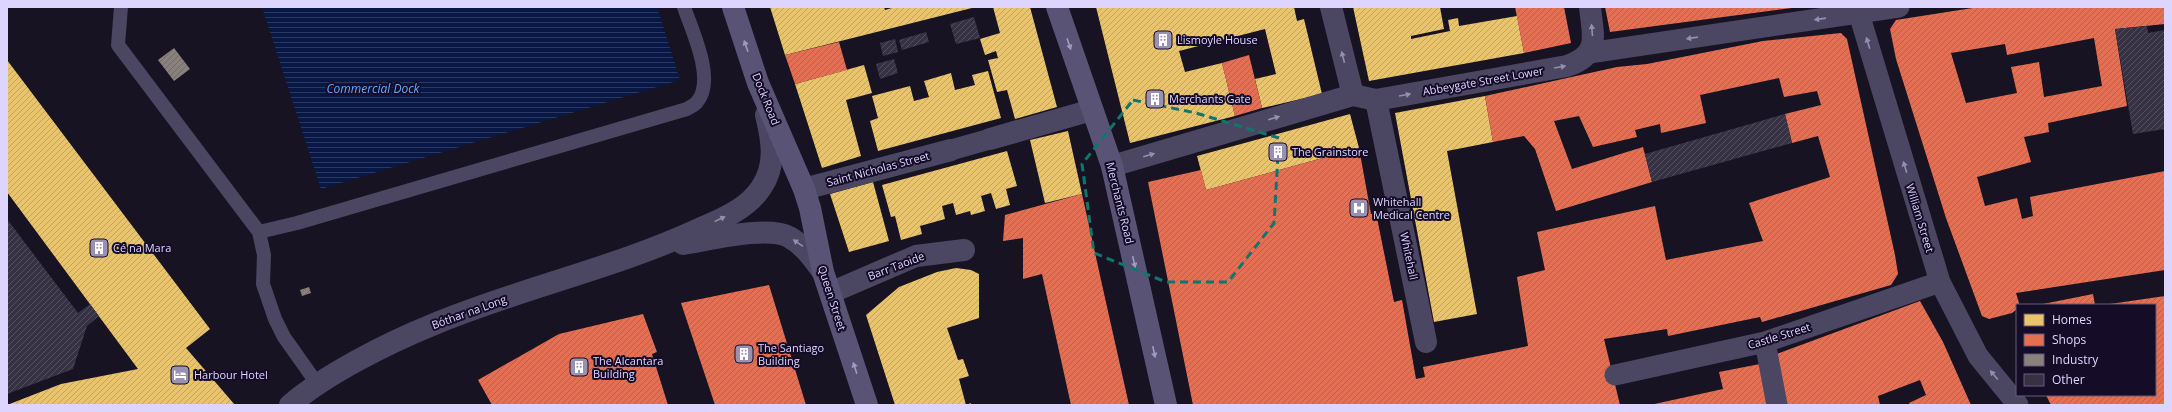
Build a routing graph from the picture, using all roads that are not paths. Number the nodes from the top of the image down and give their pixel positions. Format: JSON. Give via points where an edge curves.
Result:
{"nodes":[{"id":1,"x":121,"y":7,"type":"edge"},
{"id":2,"x":684,"y":7,"type":"edge"},
{"id":3,"x":733,"y":7,"type":"edge"},
{"id":4,"x":1057,"y":7,"type":"edge"},
{"id":5,"x":1331,"y":7,"type":"edge"},
{"id":6,"x":1590,"y":7,"type":"edge"},
{"id":7,"x":1899,"y":7,"type":"edge"},
{"id":8,"x":1858,"y":10,"type":"edge"},
{"id":9,"x":1589,"y":53,"type":"junction"},
{"id":10,"x":758,"y":83,"type":"junction"},
{"id":11,"x":1353,"y":95,"type":"junction"},
{"id":12,"x":1376,"y":100,"type":"junction"},
{"id":13,"x":1092,"y":110,"type":"junction"},
{"id":14,"x":990,"y":139,"type":"joint"},
{"id":15,"x":951,"y":150,"type":"joint"},
{"id":16,"x":1112,"y":166,"type":"junction"},
{"id":17,"x":804,"y":189,"type":"junction"},
{"id":18,"x":259,"y":232,"type":"junction"},
{"id":19,"x":660,"y":248,"type":"junction"},
{"id":20,"x":964,"y":250,"type":"dead end"},
{"id":21,"x":823,"y":272,"type":"junction"},
{"id":22,"x":1940,"y":282,"type":"junction"},
{"id":23,"x":830,"y":293,"type":"junction"},
{"id":24,"x":1426,"y":342,"type":"dead end"},
{"id":25,"x":1765,"y":342,"type":"junction"},
{"id":26,"x":1615,"y":375,"type":"dead end"},
{"id":27,"x":318,"y":385,"type":"junction"},
{"id":28,"x":294,"y":404,"type":"edge"},
{"id":29,"x":868,"y":405,"type":"edge"},
{"id":30,"x":1166,"y":405,"type":"edge"},
{"id":31,"x":1776,"y":405,"type":"edge"},
{"id":32,"x":2018,"y":405,"type":"edge"}],
"edges":[{"from":1,"to":18,"type":"lane","via":[[118,45]]},
{"from":2,"to":18,"type":"lane","via":[[704,70],[705,82],[697,103],[687,109]]},
{"from":10,"to":3,"type":"main road","name":"Dock Road","one_way":true},
{"from":4,"to":13,"type":"main road","name":"Merchants Road","one_way":true},
{"from":11,"to":5,"type":"street","one_way":true},
{"from":9,"to":6,"type":"street","one_way":true,"via":[[1593,38]]},
{"from":7,"to":8,"type":"street","name":"Abbeygate Street Lower"},
{"from":8,"to":9,"type":"street","name":"Abbeygate Street Lower","one_way":true},
{"from":22,"to":8,"type":"street","name":"William Street","one_way":true},
{"from":12,"to":9,"type":"street","name":"Abbeygate Street Lower","one_way":true,"via":[[1567,66],[1582,61]]},
{"from":10,"to":17,"type":"main road","name":"Dock Road"},
{"from":19,"to":10,"type":"street","name":"Bóthar na Long","one_way":true,"via":[[747,204],[762,187],[772,164],[773,144]]},
{"from":11,"to":12,"type":"street","name":"Abbeygate Street Lower"},
{"from":16,"to":11,"type":"street","name":"Abbeygate Street Lower","one_way":true},
{"from":12,"to":24,"type":"street","name":"Whitehall"},
{"from":13,"to":14,"type":"street"},
{"from":13,"to":16,"type":"main road","name":"Merchants Road"},
{"from":14,"to":15,"type":"street"},
{"from":15,"to":17,"type":"street","name":"Saint Nicholas Street"},
{"from":16,"to":30,"type":"main road","name":"Merchants Road","one_way":true},
{"from":17,"to":21,"type":"main road","name":"Queen Street"},
{"from":18,"to":27,"type":"lane","via":[[264,255],[263,284],[275,319],[287,343]]},
{"from":21,"to":19,"type":"street","name":"Bóthar na Long","one_way":true,"via":[[803,247],[789,237],[774,232]]},
{"from":19,"to":27,"type":"street","name":"Bóthar na Long","via":[[432,325],[358,361]]},
{"from":20,"to":23,"type":"street","name":"Barr Taoide","via":[[916,256]]},
{"from":21,"to":23,"type":"main road","name":"Queen Street"},
{"from":22,"to":25,"type":"street","name":"Castle Street"},
{"from":32,"to":22,"type":"street","name":"William Street","one_way":true,"via":[[1978,356]]},
{"from":29,"to":23,"type":"main road","name":"Queen Street","one_way":true},
{"from":25,"to":26,"type":"street","name":"Castle Street"},
{"from":25,"to":31,"type":"street"},
{"from":27,"to":28,"type":"street","name":"Bóthar na Long"}]}
